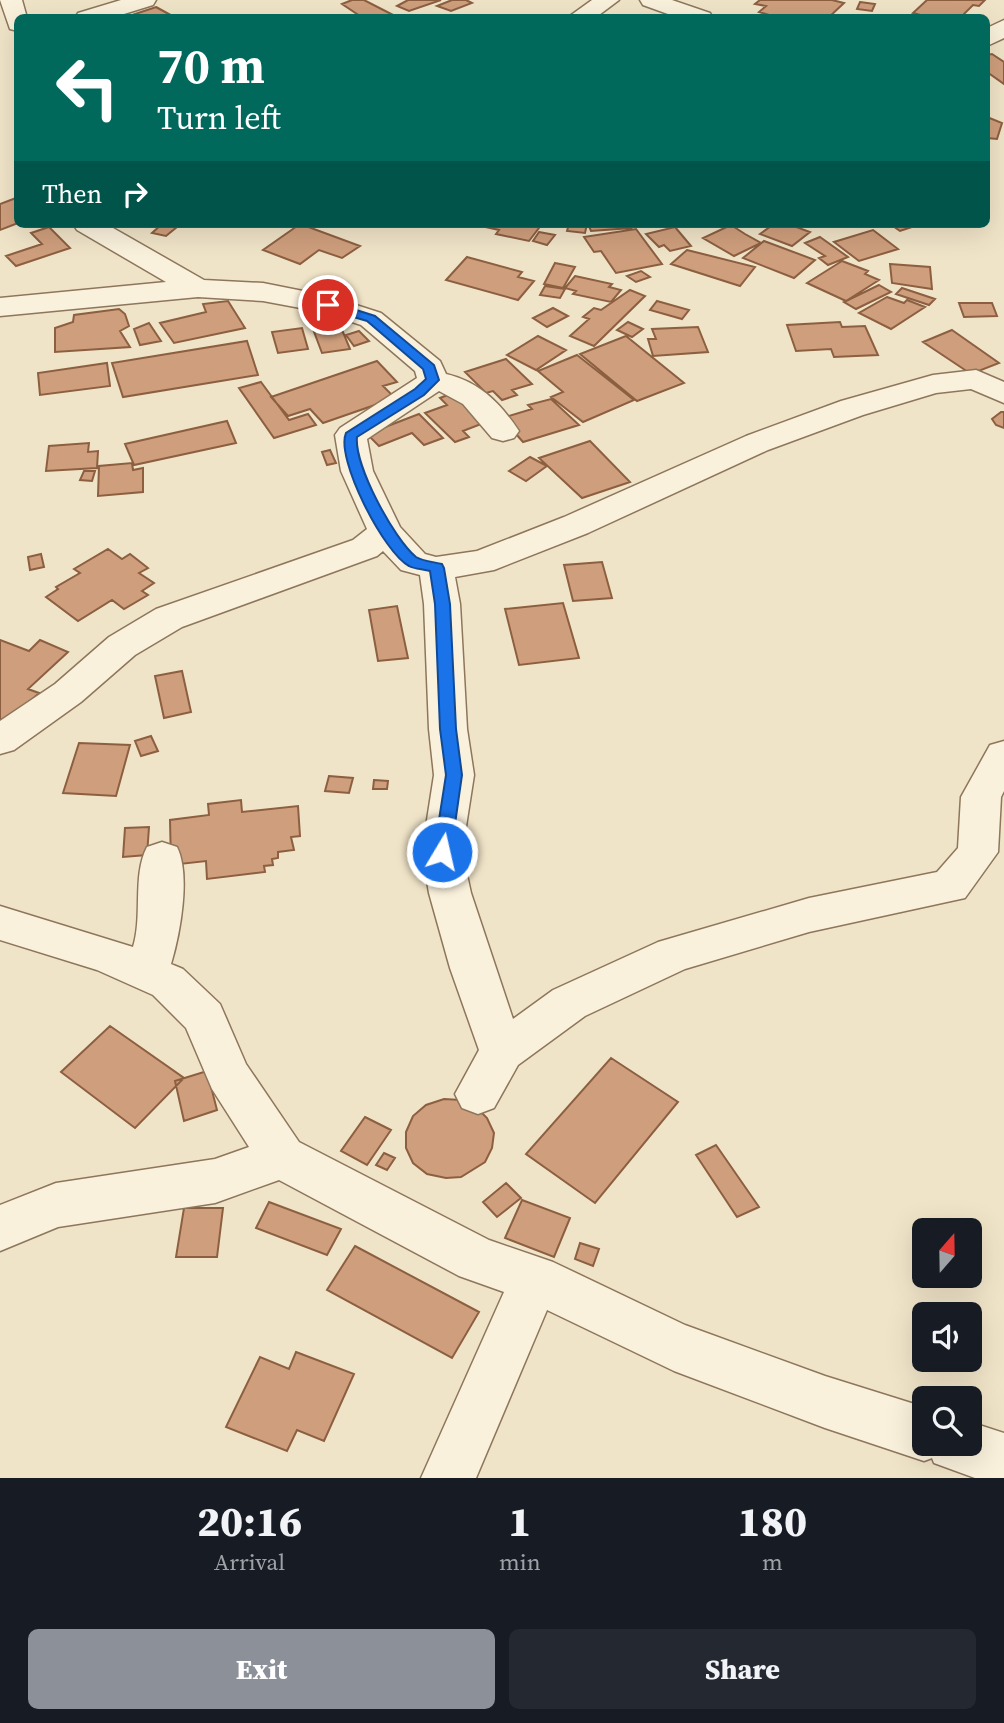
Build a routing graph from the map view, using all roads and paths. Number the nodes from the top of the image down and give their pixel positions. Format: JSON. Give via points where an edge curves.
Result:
{"nodes":[{"id":1,"x":145,"y":0,"type":"edge"},
{"id":2,"x":608,"y":0,"type":"edge"},
{"id":3,"x":652,"y":0,"type":"edge"},
{"id":4,"x":99,"y":14,"type":"edge"},
{"id":5,"x":585,"y":14,"type":"edge"},
{"id":6,"x":691,"y":14,"type":"edge"},
{"id":7,"x":94,"y":228,"type":"edge"},
{"id":8,"x":198,"y":288,"type":"junction"},
{"id":9,"x":0,"y":307,"type":"edge"},
{"id":10,"x":995,"y":379,"type":"edge"},
{"id":11,"x":433,"y":380,"type":"junction"},
{"id":12,"x":503,"y":431,"type":"dead end"},
{"id":13,"x":385,"y":532,"type":"junction"},
{"id":14,"x":436,"y":568,"type":"junction"},
{"id":15,"x":0,"y":740,"type":"edge"},
{"id":16,"x":1004,"y":755,"type":"edge"},
{"id":17,"x":162,"y":858,"type":"dead end"},
{"id":18,"x":0,"y":923,"type":"edge"},
{"id":19,"x":147,"y":973,"type":"junction"},
{"id":20,"x":502,"y":1051,"type":"junction"},
{"id":21,"x":478,"y":1094,"type":"dead end"},
{"id":22,"x":282,"y":1157,"type":"junction"},
{"id":23,"x":0,"y":1228,"type":"edge"},
{"id":24,"x":535,"y":1279,"type":"junction"},
{"id":25,"x":912,"y":1430,"type":"edge"},
{"id":26,"x":982,"y":1453,"type":"edge"},
{"id":27,"x":1004,"y":1460,"type":"edge"},
{"id":28,"x":448,"y":1478,"type":"edge"}],
"edges":[{"from":1,"to":4,"type":"street"},
{"from":2,"to":5,"type":"street"},
{"from":3,"to":6,"type":"street"},
{"from":7,"to":8,"type":"street"},
{"from":8,"to":9,"type":"street"},
{"from":8,"to":11,"type":"street","via":[[263,292],[358,313],[411,349],[429,367]]},
{"from":10,"to":14,"type":"street","via":[[933,384],[852,408],[757,443],[482,562]]},
{"from":11,"to":12,"type":"street","via":[[473,394]]},
{"from":11,"to":13,"type":"street","via":[[351,435],[356,466]]},
{"from":13,"to":14,"type":"street","via":[[413,562]]},
{"from":13,"to":15,"type":"street","via":[[365,548],[169,618],[122,646],[68,693]]},
{"from":14,"to":20,"type":"street","via":[[454,775],[442,852],[472,968]]},
{"from":16,"to":20,"type":"street","via":[[981,797],[978,852],[950,886],[809,915],[673,955],[569,1003]]},
{"from":17,"to":19,"type":"street","via":[[159,932]]},
{"from":18,"to":19,"type":"street","via":[[109,956]]},
{"from":19,"to":22,"type":"street","via":[[168,982],[204,1017],[228,1075]]},
{"from":20,"to":21,"type":"street"},
{"from":22,"to":23,"type":"street","via":[[215,1181],[56,1205]]},
{"from":22,"to":24,"type":"street","via":[[477,1259]]},
{"from":24,"to":25,"type":"street","via":[[674,1346]]},
{"from":24,"to":28,"type":"street"},
{"from":26,"to":27,"type":"street"}]}
